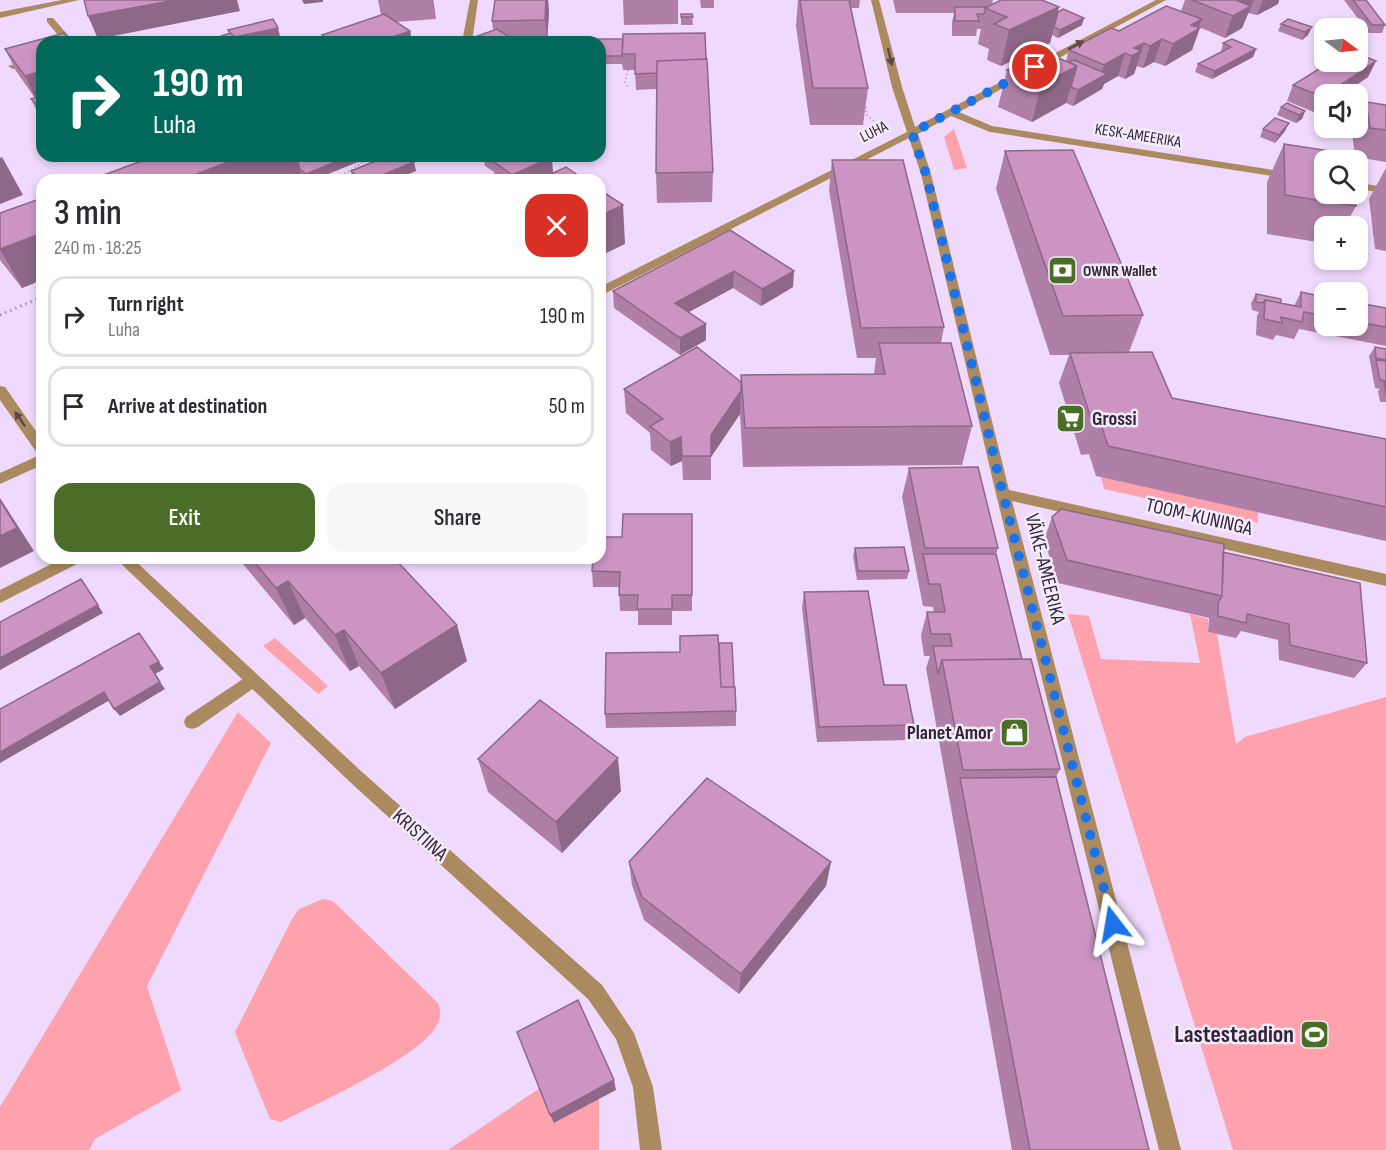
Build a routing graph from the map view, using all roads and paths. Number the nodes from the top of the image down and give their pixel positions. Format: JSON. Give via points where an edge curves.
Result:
{"nodes":[{"id":1,"x":75,"y":0,"type":"edge"},
{"id":2,"x":474,"y":0,"type":"edge"},
{"id":3,"x":875,"y":0,"type":"edge"},
{"id":4,"x":1162,"y":0,"type":"edge"},
{"id":5,"x":0,"y":15,"type":"edge"},
{"id":6,"x":50,"y":20,"type":"dead end"},
{"id":7,"x":64,"y":36,"type":"edge"},
{"id":8,"x":468,"y":36,"type":"edge"},
{"id":9,"x":36,"y":60,"type":"edge"},
{"id":10,"x":13,"y":66,"type":"edge"},
{"id":11,"x":628,"y":70,"type":"edge"},
{"id":12,"x":628,"y":87,"type":"dead end"},
{"id":13,"x":864,"y":99,"type":"edge"},
{"id":14,"x":950,"y":111,"type":"junction"},
{"id":15,"x":867,"y":115,"type":"edge"},
{"id":16,"x":912,"y":133,"type":"junction"},
{"id":17,"x":363,"y":162,"type":"edge"},
{"id":18,"x":343,"y":174,"type":"edge"},
{"id":19,"x":1314,"y":179,"type":"edge"},
{"id":20,"x":1368,"y":187,"type":"edge"},
{"id":21,"x":1386,"y":190,"type":"edge"},
{"id":22,"x":606,"y":289,"type":"edge"},
{"id":23,"x":36,"y":300,"type":"edge"},
{"id":24,"x":0,"y":315,"type":"edge"},
{"id":25,"x":0,"y":390,"type":"edge"},
{"id":26,"x":36,"y":443,"type":"edge"},
{"id":27,"x":36,"y":456,"type":"edge"},
{"id":28,"x":0,"y":479,"type":"edge"},
{"id":29,"x":1003,"y":494,"type":"junction"},
{"id":30,"x":64,"y":564,"type":"edge"},
{"id":31,"x":128,"y":564,"type":"edge"},
{"id":32,"x":1386,"y":580,"type":"edge"},
{"id":33,"x":0,"y":597,"type":"edge"},
{"id":34,"x":252,"y":680,"type":"junction"},
{"id":35,"x":192,"y":722,"type":"dead end"},
{"id":36,"x":651,"y":1150,"type":"edge"},
{"id":37,"x":1170,"y":1150,"type":"edge"}],
"edges":[{"from":1,"to":5,"type":"street"},
{"from":2,"to":8,"type":"street"},
{"from":3,"to":16,"type":"street","name":"VÄIKE-AMEERIKA","one_way":true},
{"from":14,"to":4,"type":"street","name":"LUHA","one_way":true},
{"from":6,"to":7,"type":"street"},
{"from":9,"to":10,"type":"street"},
{"from":11,"to":12,"type":"path"},
{"from":13,"to":15,"type":"path"},
{"from":14,"to":16,"type":"street","name":"LUHA"},
{"from":14,"to":19,"type":"street","name":"KESK-AMEERIKA","via":[[990,129]]},
{"from":16,"to":22,"type":"street","name":"LUHA"},
{"from":16,"to":29,"type":"street","name":"VÄIKE-AMEERIKA","via":[[926,174]]},
{"from":17,"to":18,"type":"path"},
{"from":20,"to":21,"type":"street"},
{"from":23,"to":24,"type":"path"},
{"from":26,"to":25,"type":"street","one_way":true},
{"from":27,"to":28,"type":"street"},
{"from":29,"to":32,"type":"street","name":"TOOM-KUNINGA"},
{"from":29,"to":37,"type":"street","name":"VÄIKE-AMEERIKA"},
{"from":30,"to":33,"type":"street"},
{"from":31,"to":34,"type":"street","name":"KRISTIINA"},
{"from":34,"to":35,"type":"street"},
{"from":34,"to":36,"type":"street","name":"KRISTIINA","via":[[595,992],[624,1033],[643,1087]]}]}
